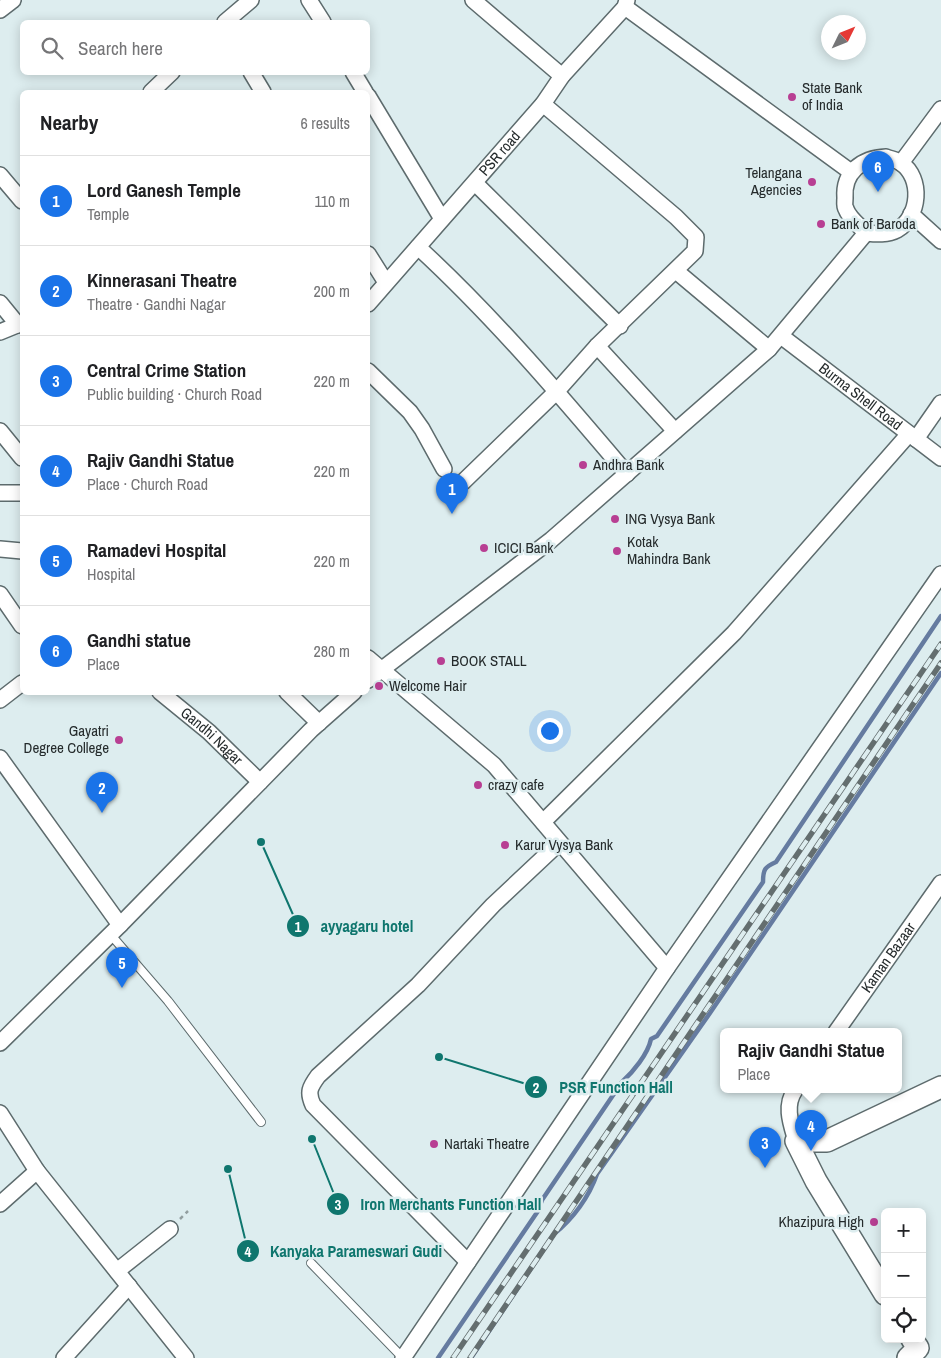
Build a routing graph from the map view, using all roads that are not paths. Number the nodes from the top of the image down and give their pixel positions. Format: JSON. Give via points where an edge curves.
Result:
{"nodes":[{"id":1,"x":13,"y":0,"type":"edge"},
{"id":2,"x":251,"y":0,"type":"edge"},
{"id":3,"x":309,"y":0,"type":"edge"},
{"id":4,"x":473,"y":0,"type":"edge"},
{"id":5,"x":626,"y":3,"type":"edge"},
{"id":6,"x":0,"y":10,"type":"edge"},
{"id":7,"x":227,"y":20,"type":"edge"},
{"id":8,"x":321,"y":20,"type":"edge"},
{"id":9,"x":169,"y":75,"type":"edge"},
{"id":10,"x":253,"y":75,"type":"edge"},
{"id":11,"x":355,"y":75,"type":"edge"},
{"id":12,"x":562,"y":76,"type":"junction"},
{"id":13,"x":153,"y":90,"type":"edge"},
{"id":14,"x":262,"y":90,"type":"edge"},
{"id":15,"x":364,"y":90,"type":"edge"},
{"id":16,"x":370,"y":99,"type":"edge"},
{"id":17,"x":543,"y":104,"type":"junction"},
{"id":18,"x":941,"y":109,"type":"edge"},
{"id":19,"x":900,"y":163,"type":"junction"},
{"id":20,"x":851,"y":172,"type":"junction"},
{"id":21,"x":0,"y":175,"type":"edge"},
{"id":22,"x":475,"y":183,"type":"junction"},
{"id":23,"x":20,"y":199,"type":"edge"},
{"id":24,"x":911,"y":214,"type":"junction"},
{"id":25,"x":442,"y":220,"type":"junction"},
{"id":26,"x":866,"y":233,"type":"junction"},
{"id":27,"x":941,"y":241,"type":"edge"},
{"id":28,"x":418,"y":247,"type":"junction"},
{"id":29,"x":370,"y":257,"type":"edge"},
{"id":30,"x":676,"y":272,"type":"junction"},
{"id":31,"x":385,"y":282,"type":"junction"},
{"id":32,"x":370,"y":301,"type":"edge"},
{"id":33,"x":0,"y":303,"type":"edge"},
{"id":34,"x":20,"y":324,"type":"edge"},
{"id":35,"x":620,"y":326,"type":"junction"},
{"id":36,"x":0,"y":332,"type":"edge"},
{"id":37,"x":780,"y":336,"type":"junction"},
{"id":38,"x":597,"y":346,"type":"junction"},
{"id":39,"x":769,"y":349,"type":"junction"},
{"id":40,"x":370,"y":373,"type":"edge"},
{"id":41,"x":557,"y":392,"type":"junction"},
{"id":42,"x":941,"y":403,"type":"edge"},
{"id":43,"x":0,"y":431,"type":"edge"},
{"id":44,"x":675,"y":431,"type":"junction"},
{"id":45,"x":912,"y":437,"type":"junction"},
{"id":46,"x":20,"y":456,"type":"edge"},
{"id":47,"x":941,"y":458,"type":"edge"},
{"id":48,"x":444,"y":469,"type":"dead end"},
{"id":49,"x":627,"y":474,"type":"junction"},
{"id":50,"x":463,"y":482,"type":"dead end"},
{"id":51,"x":20,"y":493,"type":"edge"},
{"id":52,"x":0,"y":494,"type":"edge"},
{"id":53,"x":0,"y":549,"type":"edge"},
{"id":54,"x":20,"y":551,"type":"edge"},
{"id":55,"x":941,"y":574,"type":"edge"},
{"id":56,"x":0,"y":594,"type":"edge"},
{"id":57,"x":20,"y":623,"type":"edge"},
{"id":58,"x":370,"y":660,"type":"edge"},
{"id":59,"x":380,"y":669,"type":"junction"},
{"id":60,"x":370,"y":678,"type":"edge"},
{"id":61,"x":20,"y":685,"type":"edge"},
{"id":62,"x":164,"y":695,"type":"edge"},
{"id":63,"x":290,"y":695,"type":"edge"},
{"id":64,"x":351,"y":695,"type":"edge"},
{"id":65,"x":0,"y":700,"type":"edge"},
{"id":66,"x":319,"y":723,"type":"junction"},
{"id":67,"x":0,"y":758,"type":"edge"},
{"id":68,"x":260,"y":782,"type":"junction"},
{"id":69,"x":543,"y":822,"type":"junction"},
{"id":70,"x":559,"y":843,"type":"junction"},
{"id":71,"x":941,"y":883,"type":"edge"},
{"id":72,"x":116,"y":930,"type":"junction"},
{"id":73,"x":667,"y":968,"type":"junction"},
{"id":74,"x":839,"y":1028,"type":"edge"},
{"id":75,"x":0,"y":1042,"type":"edge"},
{"id":76,"x":941,"y":1087,"type":"edge"},
{"id":77,"x":793,"y":1093,"type":"edge"},
{"id":78,"x":0,"y":1113,"type":"edge"},
{"id":79,"x":261,"y":1122,"type":"dead end"},
{"id":80,"x":796,"y":1141,"type":"junction"},
{"id":81,"x":827,"y":1141,"type":"junction"},
{"id":82,"x":36,"y":1171,"type":"junction"},
{"id":83,"x":816,"y":1181,"type":"junction"},
{"id":84,"x":0,"y":1204,"type":"edge"},
{"id":85,"x":170,"y":1229,"type":"dead end"},
{"id":86,"x":468,"y":1262,"type":"junction"},
{"id":87,"x":310,"y":1263,"type":"dead end"},
{"id":88,"x":116,"y":1270,"type":"junction"},
{"id":89,"x":129,"y":1286,"type":"junction"},
{"id":90,"x":881,"y":1287,"type":"edge"},
{"id":91,"x":64,"y":1358,"type":"edge"},
{"id":92,"x":186,"y":1358,"type":"edge"},
{"id":93,"x":403,"y":1358,"type":"edge"}],
"edges":[{"from":1,"to":6,"type":"street"},
{"from":2,"to":7,"type":"street"},
{"from":3,"to":8,"type":"street"},
{"from":4,"to":12,"type":"street"},
{"from":5,"to":12,"type":"street","name":"PSR road"},
{"from":5,"to":20,"type":"street"},
{"from":9,"to":13,"type":"street"},
{"from":10,"to":14,"type":"street"},
{"from":11,"to":15,"type":"street"},
{"from":12,"to":17,"type":"street","name":"PSR road"},
{"from":16,"to":25,"type":"street"},
{"from":17,"to":22,"type":"street","name":"PSR road"},
{"from":17,"to":30,"type":"street","via":[[696,237],[695,251]]},
{"from":18,"to":19,"type":"street"},
{"from":19,"to":20,"type":"street","via":[[886,157],[874,158]]},
{"from":19,"to":24,"type":"street","via":[[915,185],[916,200]]},
{"from":20,"to":26,"type":"street","via":[[844,187],[846,209]]},
{"from":21,"to":23,"type":"street"},
{"from":22,"to":25,"type":"street","name":"PSR road"},
{"from":22,"to":35,"type":"street"},
{"from":24,"to":26,"type":"street","via":[[897,230],[882,234]]},
{"from":24,"to":27,"type":"street"},
{"from":25,"to":28,"type":"street","name":"PSR road"},
{"from":26,"to":37,"type":"street"},
{"from":28,"to":31,"type":"street","name":"PSR road"},
{"from":28,"to":41,"type":"street"},
{"from":29,"to":31,"type":"street"},
{"from":30,"to":35,"type":"street"},
{"from":30,"to":39,"type":"street"},
{"from":31,"to":32,"type":"street","name":"PSR road"},
{"from":33,"to":34,"type":"street"},
{"from":34,"to":36,"type":"street"},
{"from":35,"to":38,"type":"street"},
{"from":37,"to":39,"type":"street"},
{"from":37,"to":45,"type":"street","name":"Burma Shell Road"},
{"from":38,"to":41,"type":"street"},
{"from":38,"to":44,"type":"street"},
{"from":39,"to":44,"type":"street"},
{"from":40,"to":48,"type":"street","via":[[410,412]]},
{"from":41,"to":49,"type":"street"},
{"from":41,"to":50,"type":"street"},
{"from":42,"to":45,"type":"street"},
{"from":43,"to":46,"type":"street"},
{"from":44,"to":49,"type":"street"},
{"from":45,"to":47,"type":"street","name":"Burma Shell Road"},
{"from":45,"to":69,"type":"street","via":[[734,633]]},
{"from":49,"to":59,"type":"street","via":[[551,540]]},
{"from":51,"to":52,"type":"street"},
{"from":53,"to":54,"type":"street"},
{"from":55,"to":73,"type":"street"},
{"from":56,"to":57,"type":"street"},
{"from":58,"to":59,"type":"street"},
{"from":59,"to":60,"type":"street"},
{"from":59,"to":69,"type":"street","via":[[494,765]]},
{"from":61,"to":65,"type":"street"},
{"from":62,"to":68,"type":"street","name":"Gandhi Nagar","via":[[209,732]]},
{"from":63,"to":66,"type":"street"},
{"from":64,"to":66,"type":"street"},
{"from":66,"to":68,"type":"street"},
{"from":67,"to":72,"type":"street"},
{"from":68,"to":72,"type":"street"},
{"from":69,"to":70,"type":"street"},
{"from":70,"to":73,"type":"street"},
{"from":70,"to":86,"type":"street","via":[[493,905],[418,985],[318,1076],[308,1095],[313,1105]]},
{"from":71,"to":74,"type":"street","name":"Kaman Bazaar"},
{"from":72,"to":75,"type":"street"},
{"from":72,"to":79,"type":"lane"},
{"from":73,"to":86,"type":"street"},
{"from":76,"to":81,"type":"street"},
{"from":77,"to":80,"type":"street","via":[[788,1114]]},
{"from":78,"to":82,"type":"street"},
{"from":80,"to":81,"type":"street"},
{"from":80,"to":83,"type":"street"},
{"from":81,"to":83,"type":"street"},
{"from":82,"to":84,"type":"street"},
{"from":82,"to":88,"type":"street"},
{"from":83,"to":90,"type":"street"},
{"from":85,"to":88,"type":"street"},
{"from":86,"to":93,"type":"street"},
{"from":87,"to":93,"type":"lane"},
{"from":88,"to":89,"type":"street"},
{"from":89,"to":91,"type":"street"},
{"from":89,"to":92,"type":"street"}]}
